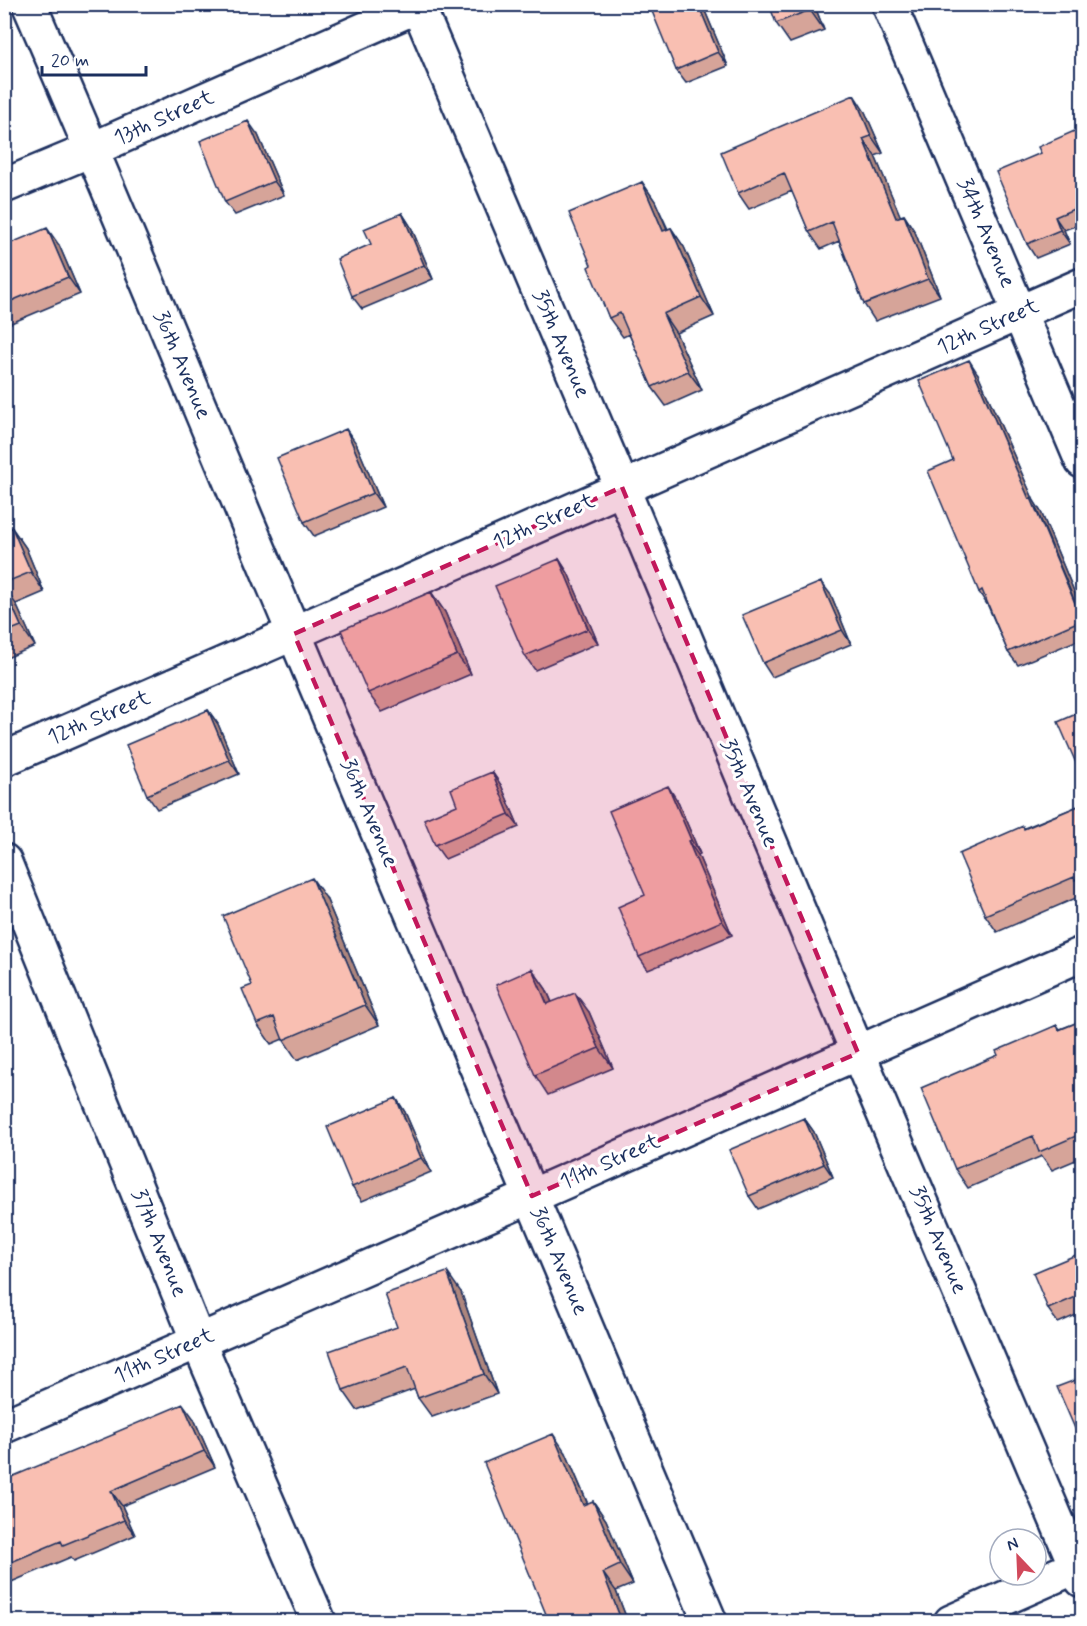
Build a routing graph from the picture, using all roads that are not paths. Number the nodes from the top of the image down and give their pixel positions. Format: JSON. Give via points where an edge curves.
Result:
{"nodes":[{"id":1,"x":29,"y":4,"type":"edge"},
{"id":2,"x":889,"y":4,"type":"edge"},
{"id":3,"x":419,"y":5,"type":"edge"},
{"id":4,"x":93,"y":149,"type":"junction"},
{"id":5,"x":4,"y":186,"type":"edge"},
{"id":6,"x":1083,"y":285,"type":"edge"},
{"id":7,"x":1020,"y":313,"type":"junction"},
{"id":8,"x":1083,"y":461,"type":"edge"},
{"id":9,"x":622,"y":487,"type":"junction"},
{"id":10,"x":294,"y":634,"type":"junction"},
{"id":11,"x":4,"y":759,"type":"edge"},
{"id":12,"x":4,"y":861,"type":"edge"},
{"id":13,"x":1083,"y":954,"type":"edge"},
{"id":14,"x":858,"y":1053,"type":"junction"},
{"id":15,"x":532,"y":1196,"type":"junction"},
{"id":16,"x":198,"y":1341,"type":"junction"},
{"id":17,"x":4,"y":1426,"type":"edge"},
{"id":18,"x":1081,"y":1570,"type":"edge"},
{"id":19,"x":319,"y":1622,"type":"edge"},
{"id":20,"x":710,"y":1622,"type":"edge"},
{"id":21,"x":951,"y":1622,"type":"edge"}],
"edges":[{"from":1,"to":4,"type":"street","name":"36th Avenue"},
{"from":2,"to":7,"type":"street","name":"34th Avenue"},
{"from":3,"to":4,"type":"street","name":"13th Street"},
{"from":3,"to":9,"type":"street","name":"35th Avenue"},
{"from":4,"to":5,"type":"street","name":"13th Street"},
{"from":4,"to":10,"type":"street","name":"36th Avenue"},
{"from":6,"to":7,"type":"street","name":"12th Street"},
{"from":7,"to":8,"type":"street","name":"34th Avenue"},
{"from":7,"to":9,"type":"street","name":"12th Street"},
{"from":9,"to":10,"type":"street","name":"12th Street"},
{"from":9,"to":14,"type":"street","name":"35th Avenue"},
{"from":10,"to":11,"type":"street","name":"12th Street"},
{"from":10,"to":15,"type":"street","name":"36th Avenue"},
{"from":12,"to":16,"type":"street","name":"37th Avenue"},
{"from":13,"to":14,"type":"street","name":"11th Street"},
{"from":14,"to":15,"type":"street","name":"11th Street"},
{"from":14,"to":18,"type":"street","name":"35th Avenue"},
{"from":15,"to":16,"type":"street","name":"11th Street"},
{"from":15,"to":20,"type":"street","name":"36th Avenue"},
{"from":16,"to":17,"type":"street","name":"11th Street"},
{"from":16,"to":19,"type":"street","name":"37th Avenue"},
{"from":18,"to":21,"type":"street"}]}
